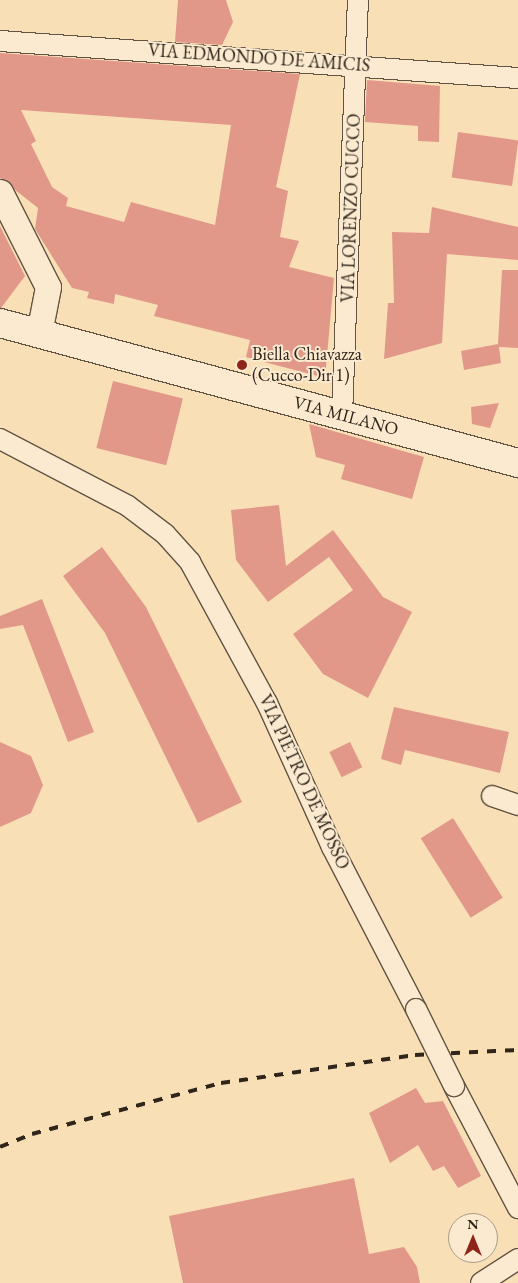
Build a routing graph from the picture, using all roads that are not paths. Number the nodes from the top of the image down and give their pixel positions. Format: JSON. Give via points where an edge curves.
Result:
{"nodes":[{"id":1,"x":358,"y":0,"type":"edge"},
{"id":2,"x":0,"y":41,"type":"edge"},
{"id":3,"x":357,"y":65,"type":"junction"},
{"id":4,"x":518,"y":78,"type":"edge"},
{"id":5,"x":0,"y":192,"type":"edge"},
{"id":6,"x":0,"y":323,"type":"edge"},
{"id":7,"x":39,"y":333,"type":"junction"},
{"id":8,"x":342,"y":415,"type":"junction"},
{"id":9,"x":0,"y":439,"type":"edge"},
{"id":10,"x":518,"y":463,"type":"edge"},
{"id":11,"x":492,"y":796,"type":"dead end"},
{"id":12,"x":518,"y":805,"type":"edge"},
{"id":13,"x":518,"y":1208,"type":"edge"},
{"id":14,"x":518,"y":1259,"type":"edge"},
{"id":15,"x":481,"y":1283,"type":"edge"}],
"edges":[{"from":1,"to":3,"type":"street","name":"VIA LORENZO CUCCO"},
{"from":2,"to":3,"type":"street","name":"VIA EDMONDO DE AMICIS"},
{"from":3,"to":4,"type":"street","name":"VIA EDMONDO DE AMICIS"},
{"from":3,"to":8,"type":"street","name":"VIA LORENZO CUCCO"},
{"from":5,"to":7,"type":"street","via":[[48,287]]},
{"from":6,"to":7,"type":"main road","name":"VIA MILANO"},
{"from":7,"to":8,"type":"main road","name":"VIA MILANO"},
{"from":8,"to":10,"type":"main road","name":"VIA MILANO"},
{"from":9,"to":13,"type":"street","name":"VIA PIETRO DE MOSSO","bridge":true,"via":[[128,506],[165,534],[190,562],[268,703],[332,847]]},
{"from":11,"to":12,"type":"street"},
{"from":14,"to":15,"type":"street"}]}
